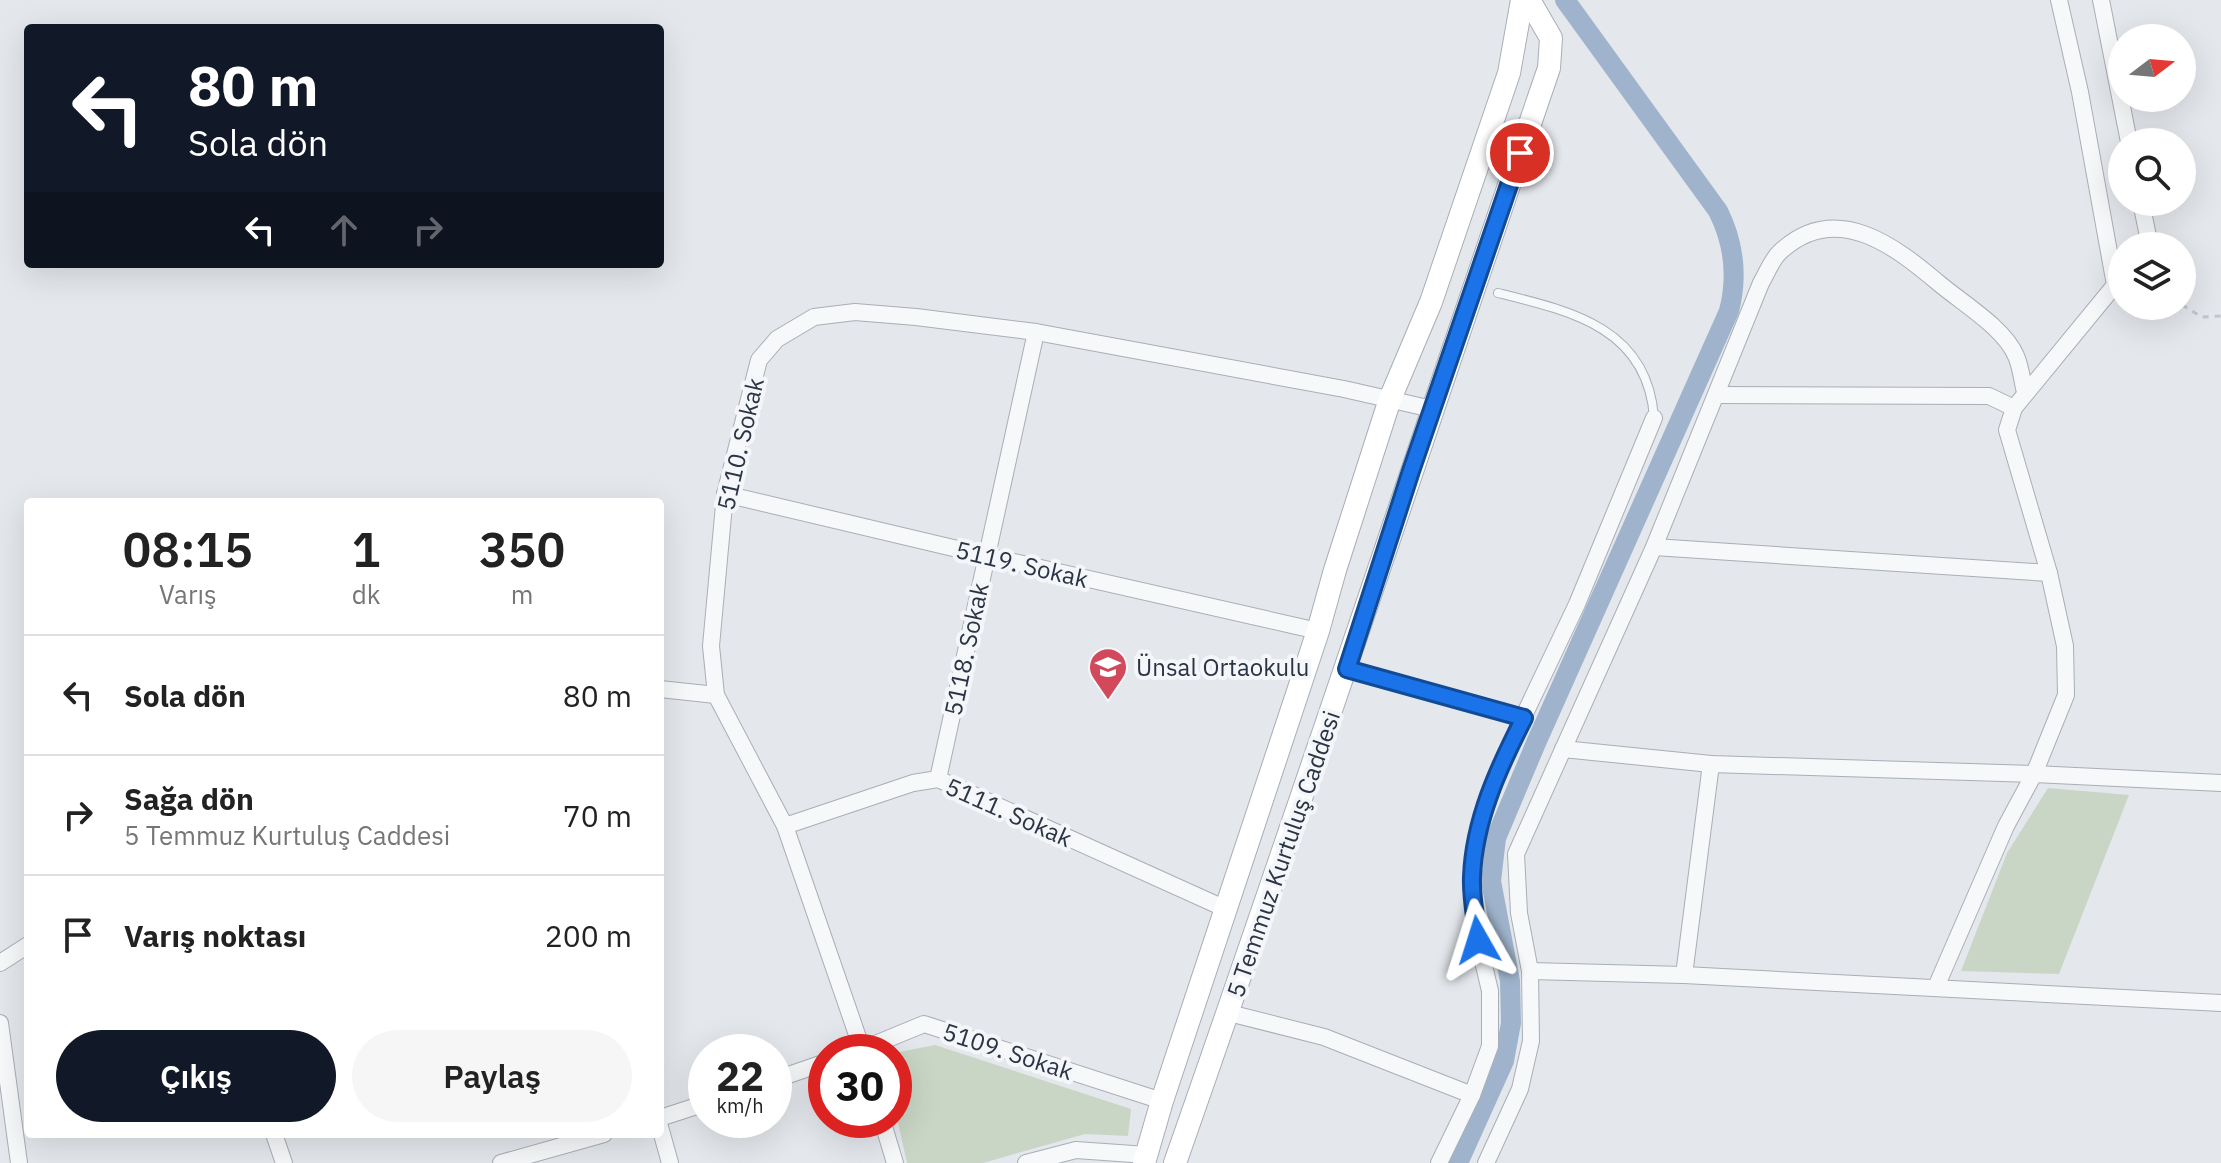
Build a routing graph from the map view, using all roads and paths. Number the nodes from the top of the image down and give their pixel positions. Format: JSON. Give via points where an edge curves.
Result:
{"nodes":[{"id":1,"x":1522,"y":0,"type":"edge"},
{"id":2,"x":1529,"y":0,"type":"edge"},
{"id":3,"x":2059,"y":0,"type":"edge"},
{"id":4,"x":2101,"y":0,"type":"edge"},
{"id":5,"x":2126,"y":128,"type":"edge"},
{"id":6,"x":2108,"y":233,"type":"edge"},
{"id":7,"x":1498,"y":293,"type":"dead end"},
{"id":8,"x":2108,"y":296,"type":"edge"},
{"id":9,"x":2196,"y":313,"type":"edge"},
{"id":10,"x":2221,"y":316,"type":"edge"},
{"id":11,"x":1036,"y":332,"type":"junction"},
{"id":12,"x":2025,"y":392,"type":"junction"},
{"id":13,"x":1717,"y":395,"type":"junction"},
{"id":14,"x":1390,"y":399,"type":"junction"},
{"id":15,"x":2014,"y":408,"type":"junction"},
{"id":16,"x":1432,"y":409,"type":"junction"},
{"id":17,"x":1654,"y":418,"type":"joint"},
{"id":18,"x":725,"y":494,"type":"junction"},
{"id":19,"x":1654,"y":547,"type":"junction"},
{"id":20,"x":987,"y":556,"type":"junction"},
{"id":21,"x":2049,"y":573,"type":"junction"},
{"id":22,"x":1318,"y":631,"type":"junction"},
{"id":23,"x":1347,"y":669,"type":"junction"},
{"id":24,"x":664,"y":689,"type":"edge"},
{"id":25,"x":716,"y":695,"type":"junction"},
{"id":26,"x":1524,"y":718,"type":"junction"},
{"id":27,"x":1281,"y":744,"type":"junction"},
{"id":28,"x":1563,"y":749,"type":"junction"},
{"id":29,"x":1316,"y":759,"type":"junction"},
{"id":30,"x":1711,"y":764,"type":"junction"},
{"id":31,"x":2034,"y":774,"type":"junction"},
{"id":32,"x":938,"y":779,"type":"junction"},
{"id":33,"x":2221,"y":783,"type":"edge"},
{"id":34,"x":785,"y":826,"type":"junction"},
{"id":35,"x":1226,"y":909,"type":"junction"},
{"id":36,"x":24,"y":948,"type":"edge"},
{"id":37,"x":0,"y":963,"type":"edge"},
{"id":38,"x":1530,"y":971,"type":"junction"},
{"id":39,"x":1684,"y":975,"type":"junction"},
{"id":40,"x":1936,"y":987,"type":"junction"},
{"id":41,"x":2221,"y":1003,"type":"edge"},
{"id":42,"x":1229,"y":1013,"type":"junction"},
{"id":43,"x":0,"y":1023,"type":"edge"},
{"id":44,"x":854,"y":1034,"type":"edge"},
{"id":45,"x":900,"y":1034,"type":"edge"},
{"id":46,"x":1472,"y":1095,"type":"junction"},
{"id":47,"x":1162,"y":1101,"type":"junction"},
{"id":48,"x":688,"y":1109,"type":"edge"},
{"id":49,"x":664,"y":1117,"type":"edge"},
{"id":50,"x":275,"y":1138,"type":"edge"},
{"id":51,"x":590,"y":1138,"type":"edge"},
{"id":52,"x":663,"y":1138,"type":"edge"},
{"id":53,"x":887,"y":1138,"type":"edge"},
{"id":54,"x":1145,"y":1159,"type":"edge"},
{"id":55,"x":19,"y":1163,"type":"edge"},
{"id":56,"x":284,"y":1163,"type":"edge"},
{"id":57,"x":501,"y":1163,"type":"edge"},
{"id":58,"x":670,"y":1163,"type":"edge"},
{"id":59,"x":895,"y":1163,"type":"edge"},
{"id":60,"x":1026,"y":1163,"type":"edge"},
{"id":61,"x":1175,"y":1163,"type":"edge"},
{"id":62,"x":1439,"y":1163,"type":"edge"},
{"id":63,"x":1486,"y":1163,"type":"edge"}],
"edges":[{"from":1,"to":14,"type":"main road","name":"5 Temmuz Kurtuluş Caddesi","via":[[1509,73],[1431,302]]},
{"from":2,"to":16,"type":"main road","name":"5 Temmuz Kurtuluş Caddesi","via":[[1551,38],[1549,68]]},
{"from":3,"to":6,"type":"street"},
{"from":4,"to":5,"type":"street"},
{"from":7,"to":17,"type":"lane","via":[[1573,313],[1607,331],[1642,369]]},
{"from":8,"to":12,"type":"street"},
{"from":9,"to":10,"type":"path"},
{"from":11,"to":14,"type":"street","name":"5110. Sokak"},
{"from":11,"to":18,"type":"street","name":"5110. Sokak","via":[[855,312],[814,317],[777,339],[759,360]]},
{"from":11,"to":20,"type":"street","name":"5118. Sokak"},
{"from":12,"to":13,"type":"street","via":[[2016,356],[2004,337],[1910,258],[1853,230],[1822,229],[1778,253]]},
{"from":12,"to":15,"type":"street"},
{"from":13,"to":15,"type":"street","via":[[1989,396]]},
{"from":13,"to":19,"type":"street"},
{"from":14,"to":16,"type":"street","name":"5110. Sokak"},
{"from":14,"to":22,"type":"main road","name":"5 Temmuz Kurtuluş Caddesi"},
{"from":15,"to":21,"type":"street","via":[[2008,440]]},
{"from":16,"to":23,"type":"main road","name":"5 Temmuz Kurtuluş Caddesi"},
{"from":17,"to":26,"type":"street"},
{"from":18,"to":20,"type":"street","name":"5119. Sokak"},
{"from":18,"to":25,"type":"street","name":"5110. Sokak","via":[[711,646]]},
{"from":19,"to":21,"type":"street"},
{"from":19,"to":28,"type":"street"},
{"from":20,"to":22,"type":"street","name":"5119. Sokak"},
{"from":20,"to":32,"type":"street","name":"5118. Sokak"},
{"from":21,"to":31,"type":"street","via":[[2065,646],[2066,695]]},
{"from":22,"to":27,"type":"main road","name":"5 Temmuz Kurtuluş Caddesi"},
{"from":23,"to":26,"type":"street"},
{"from":23,"to":29,"type":"main road","name":"5 Temmuz Kurtuluş Caddesi"},
{"from":24,"to":25,"type":"street"},
{"from":25,"to":34,"type":"street","name":"5110. Sokak"},
{"from":26,"to":46,"type":"street","via":[[1480,825],[1471,878],[1490,991],[1490,1046]]},
{"from":27,"to":29,"type":"main road"},
{"from":27,"to":35,"type":"main road","name":"5 Temmuz Kurtuluş Caddesi"},
{"from":28,"to":30,"type":"street"},
{"from":28,"to":38,"type":"street","via":[[1516,854],[1519,913]]},
{"from":29,"to":42,"type":"main road","name":"5 Temmuz Kurtuluş Caddesi"},
{"from":30,"to":31,"type":"street"},
{"from":30,"to":39,"type":"street"},
{"from":31,"to":33,"type":"street"},
{"from":31,"to":40,"type":"street"},
{"from":32,"to":34,"type":"street","name":"5111. Sokak"},
{"from":32,"to":35,"type":"street","name":"5111. Sokak"},
{"from":34,"to":44,"type":"street","name":"5110. Sokak"},
{"from":35,"to":47,"type":"main road","name":"5 Temmuz Kurtuluş Caddesi"},
{"from":36,"to":37,"type":"street"},
{"from":38,"to":39,"type":"street"},
{"from":38,"to":63,"type":"street","via":[[1531,1041],[1523,1077]]},
{"from":39,"to":40,"type":"street"},
{"from":40,"to":41,"type":"street"},
{"from":42,"to":46,"type":"street","via":[[1324,1037]]},
{"from":42,"to":61,"type":"main road","name":"5 Temmuz Kurtuluş Caddesi"},
{"from":43,"to":55,"type":"street"},
{"from":45,"to":47,"type":"street","name":"5109. Sokak","via":[[924,1024]]},
{"from":46,"to":62,"type":"street"},
{"from":47,"to":54,"type":"main road","name":"5 Temmuz Kurtuluş Caddesi"},
{"from":48,"to":49,"type":"street"},
{"from":50,"to":56,"type":"street"},
{"from":51,"to":57,"type":"street"},
{"from":52,"to":58,"type":"street"},
{"from":53,"to":59,"type":"street"},
{"from":54,"to":60,"type":"street","via":[[1076,1150]]}]}
